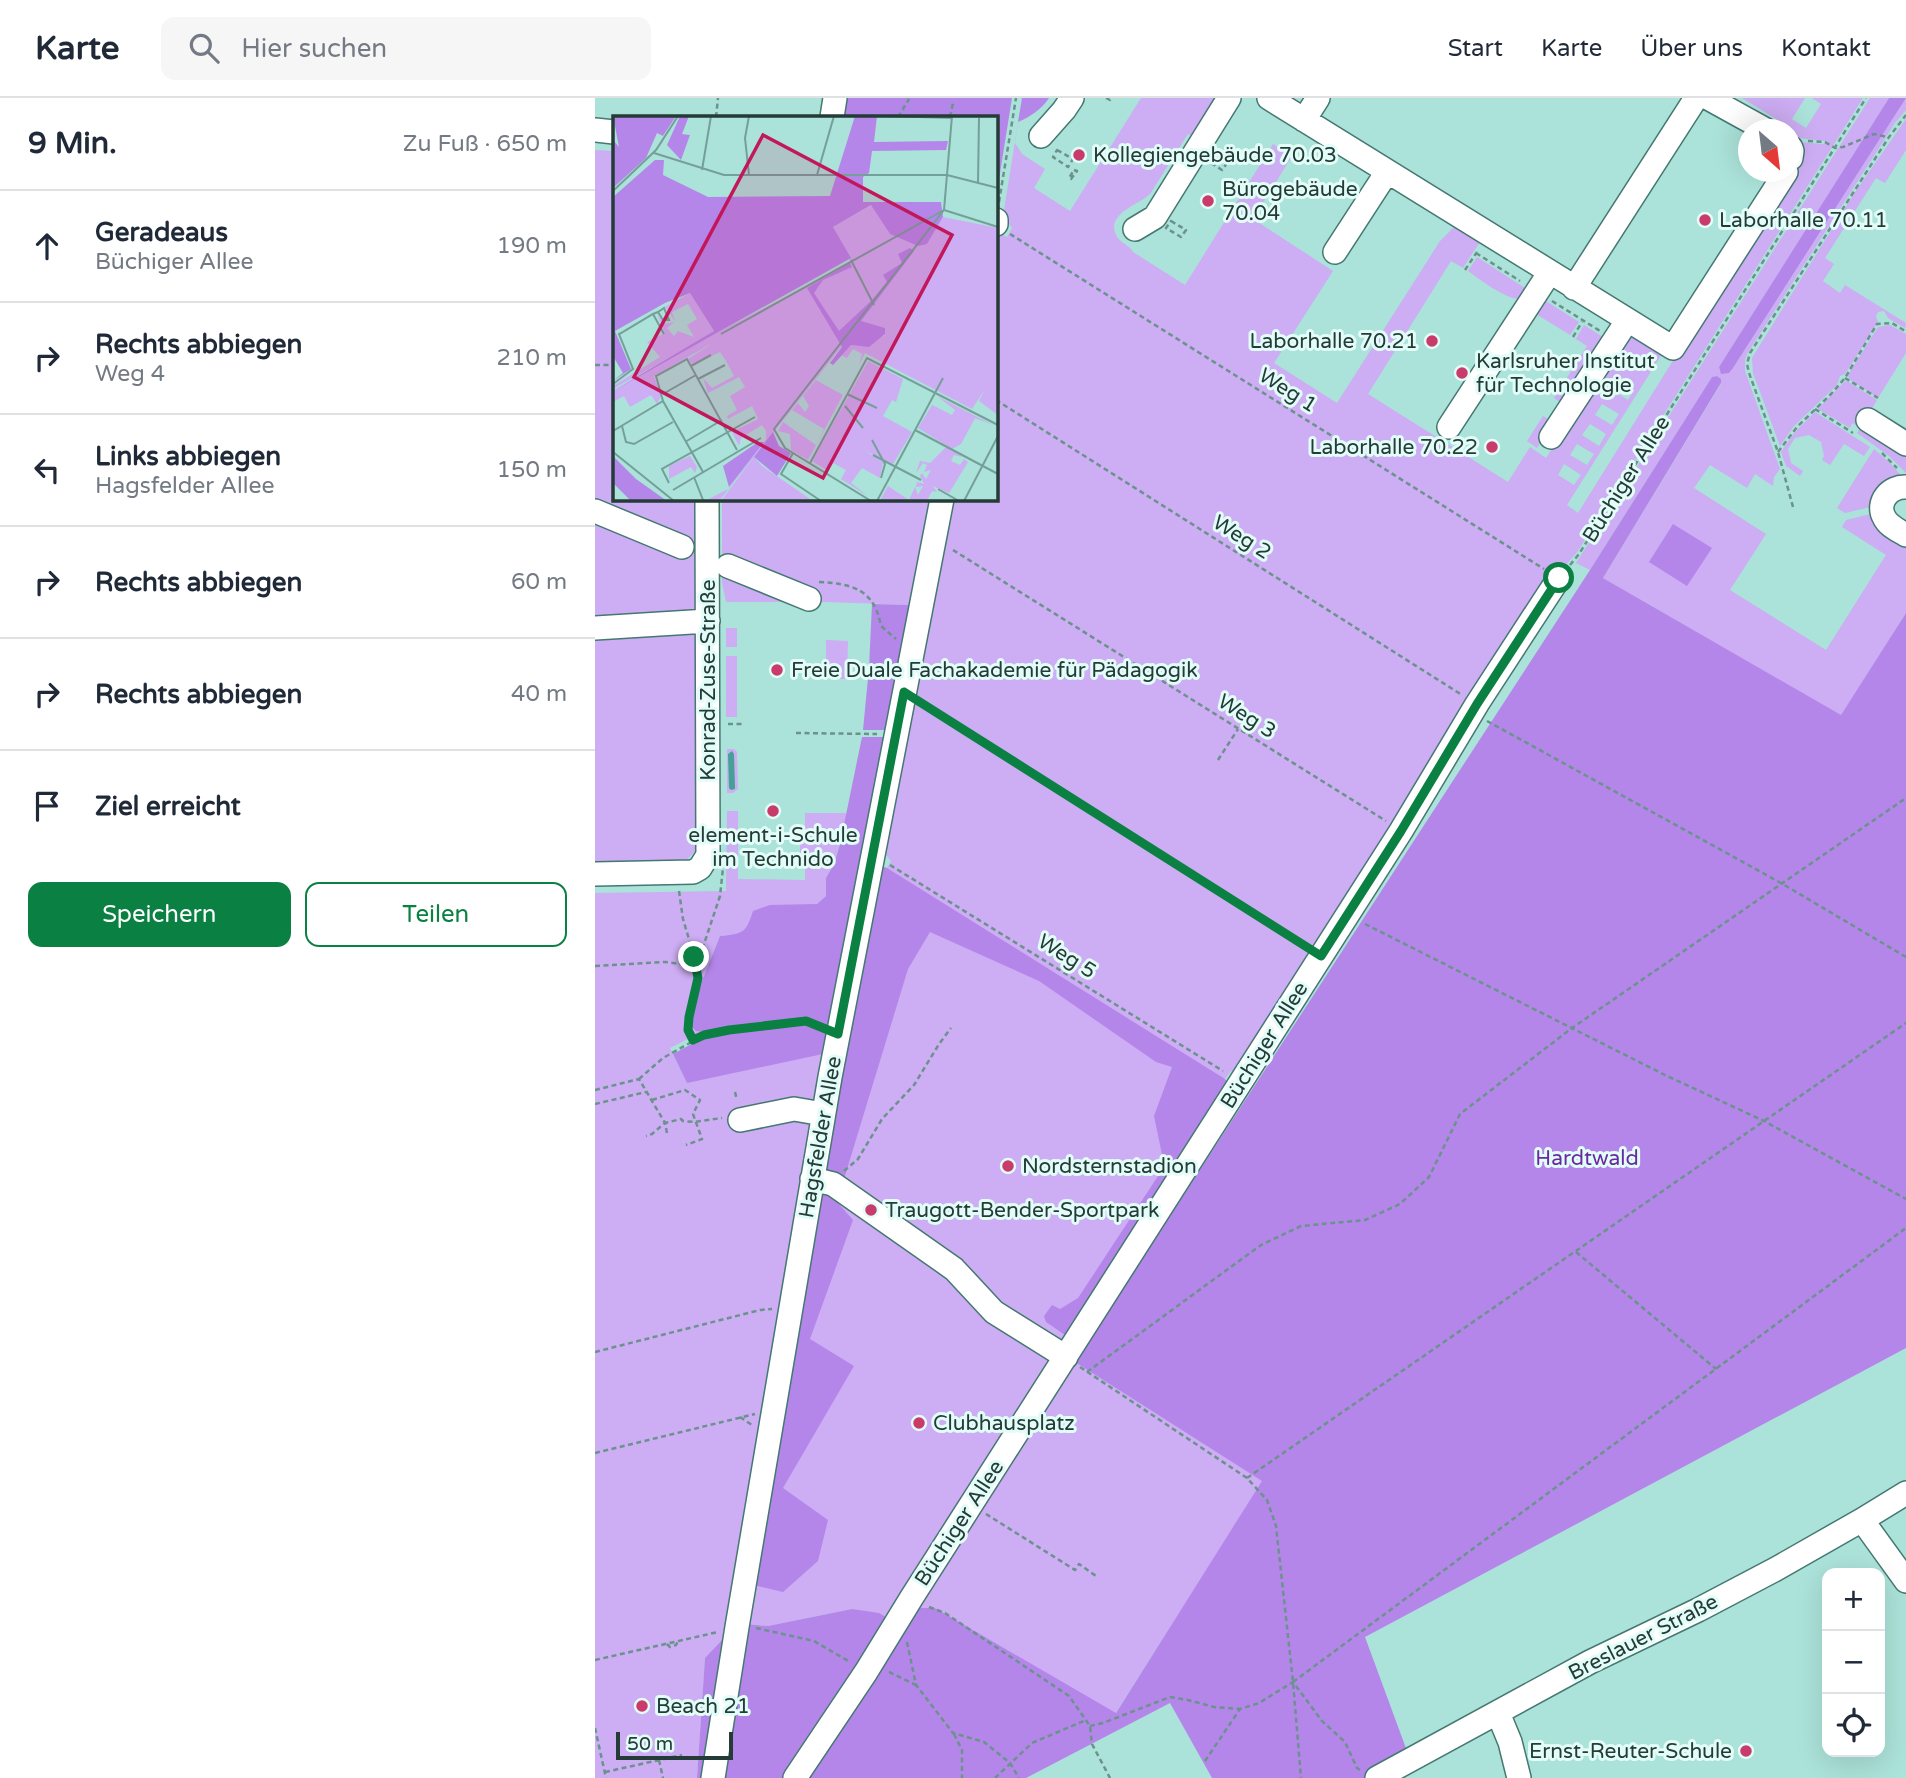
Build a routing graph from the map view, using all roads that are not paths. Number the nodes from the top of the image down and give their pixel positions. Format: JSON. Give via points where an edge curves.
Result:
{"nodes":[{"id":1,"x":835,"y":98,"type":"edge"},
{"id":2,"x":1072,"y":98,"type":"edge"},
{"id":3,"x":1229,"y":98,"type":"edge"},
{"id":4,"x":1269,"y":98,"type":"edge"},
{"id":5,"x":1318,"y":98,"type":"edge"},
{"id":6,"x":1696,"y":98,"type":"edge"},
{"id":7,"x":1708,"y":98,"type":"edge"},
{"id":8,"x":832,"y":116,"type":"edge"},
{"id":9,"x":1746,"y":119,"type":"edge"},
{"id":10,"x":1304,"y":120,"type":"junction"},
{"id":11,"x":595,"y":130,"type":"edge"},
{"id":12,"x":613,"y":132,"type":"edge"},
{"id":13,"x":1041,"y":136,"type":"dead end"},
{"id":14,"x":1387,"y":172,"type":"junction"},
{"id":15,"x":1780,"y":182,"type":"edge"},
{"id":16,"x":1135,"y":229,"type":"dead end"},
{"id":17,"x":1335,"y":251,"type":"dead end"},
{"id":18,"x":1549,"y":272,"type":"junction"},
{"id":19,"x":1574,"y":288,"type":"junction"},
{"id":20,"x":1627,"y":321,"type":"junction"},
{"id":21,"x":1868,"y":420,"type":"dead end"},
{"id":22,"x":1449,"y":427,"type":"dead end"},
{"id":23,"x":1551,"y":437,"type":"dead end"},
{"id":24,"x":1906,"y":444,"type":"edge"},
{"id":25,"x":1906,"y":487,"type":"edge"},
{"id":26,"x":707,"y":500,"type":"edge"},
{"id":27,"x":942,"y":500,"type":"edge"},
{"id":28,"x":595,"y":511,"type":"edge"},
{"id":29,"x":1906,"y":535,"type":"edge"},
{"id":30,"x":682,"y":547,"type":"dead end"},
{"id":31,"x":728,"y":566,"type":"dead end"},
{"id":32,"x":1554,"y":575,"type":"road end"},
{"id":33,"x":809,"y":599,"type":"dead end"},
{"id":34,"x":708,"y":621,"type":"junction"},
{"id":35,"x":595,"y":628,"type":"edge"},
{"id":36,"x":595,"y":874,"type":"edge"},
{"id":37,"x":824,"y":1114,"type":"junction"},
{"id":38,"x":740,"y":1120,"type":"road end"},
{"id":39,"x":812,"y":1179,"type":"junction"},
{"id":40,"x":1066,"y":1357,"type":"junction"},
{"id":41,"x":1906,"y":1493,"type":"edge"},
{"id":42,"x":1862,"y":1520,"type":"junction"},
{"id":43,"x":1906,"y":1581,"type":"edge"},
{"id":44,"x":1498,"y":1713,"type":"junction"},
{"id":45,"x":1371,"y":1776,"type":"edge"},
{"id":46,"x":713,"y":1778,"type":"edge"},
{"id":47,"x":795,"y":1778,"type":"edge"},
{"id":48,"x":1519,"y":1778,"type":"edge"}],
"edges":[{"from":1,"to":8,"type":"street"},
{"from":2,"to":13,"type":"street"},
{"from":3,"to":16,"type":"street","via":[[1154,217]]},
{"from":4,"to":10,"type":"street"},
{"from":5,"to":10,"type":"street"},
{"from":6,"to":19,"type":"street"},
{"from":7,"to":9,"type":"street"},
{"from":10,"to":14,"type":"street"},
{"from":11,"to":12,"type":"street"},
{"from":14,"to":17,"type":"street"},
{"from":14,"to":18,"type":"street"},
{"from":15,"to":20,"type":"street","via":[[1673,348]]},
{"from":18,"to":19,"type":"street"},
{"from":18,"to":22,"type":"street"},
{"from":19,"to":20,"type":"street"},
{"from":20,"to":23,"type":"street"},
{"from":21,"to":24,"type":"street"},
{"from":25,"to":29,"type":"street","via":[[1891,490],[1881,509],[1884,519]]},
{"from":26,"to":34,"type":"street","name":"Konrad-Zuse-Straße"},
{"from":27,"to":37,"type":"street","name":"Hagsfelder Allee"},
{"from":28,"to":30,"type":"street"},
{"from":31,"to":33,"type":"street"},
{"from":32,"to":40,"type":"street","name":"Büchiger Allee","via":[[1401,831]]},
{"from":34,"to":35,"type":"street"},
{"from":34,"to":36,"type":"street","name":"Konrad-Zuse-Straße","via":[[708,855],[715,861],[693,872]]},
{"from":37,"to":38,"type":"street","via":[[794,1109]]},
{"from":37,"to":39,"type":"street","name":"Hagsfelder Allee"},
{"from":39,"to":40,"type":"street","via":[[833,1184],[954,1269],[994,1312]]},
{"from":39,"to":46,"type":"street","name":"Hagsfelder Allee"},
{"from":40,"to":47,"type":"street","name":"Büchiger Allee"},
{"from":41,"to":42,"type":"street","name":"Breslauer Straße"},
{"from":42,"to":43,"type":"street"},
{"from":42,"to":44,"type":"street","name":"Breslauer Straße","via":[[1698,1611]]},
{"from":44,"to":45,"type":"street","name":"Breslauer Straße"},
{"from":44,"to":48,"type":"street"}]}
